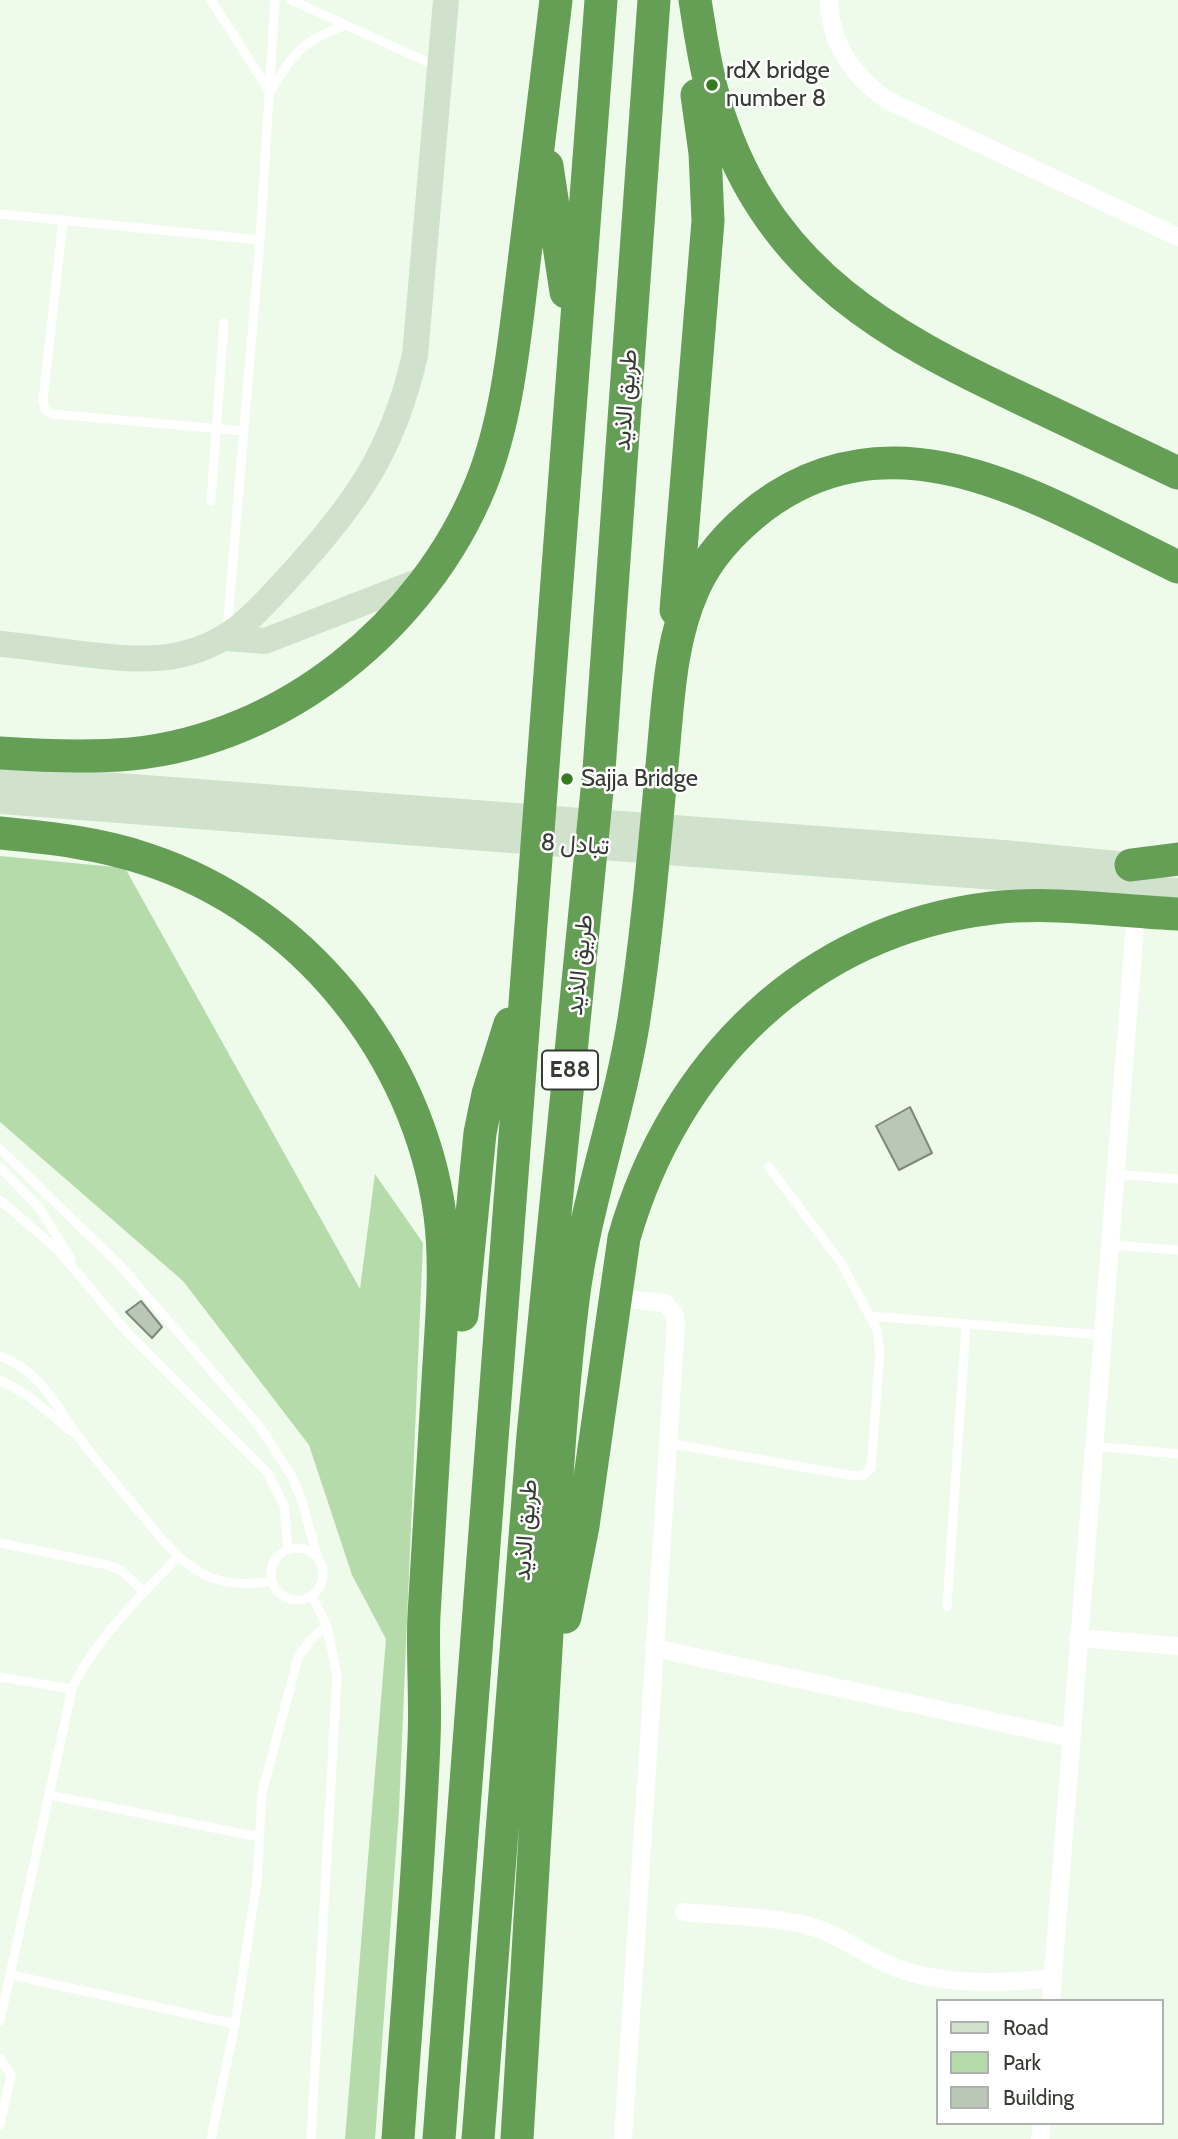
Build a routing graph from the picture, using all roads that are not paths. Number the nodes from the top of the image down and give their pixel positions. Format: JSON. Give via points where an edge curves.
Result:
{"nodes":[{"id":1,"x":211,"y":0,"type":"edge"},
{"id":2,"x":275,"y":0,"type":"edge"},
{"id":3,"x":291,"y":0,"type":"edge"},
{"id":4,"x":446,"y":0,"type":"edge"},
{"id":5,"x":556,"y":0,"type":"edge"},
{"id":6,"x":601,"y":0,"type":"edge"},
{"id":7,"x":654,"y":0,"type":"edge"},
{"id":8,"x":685,"y":0,"type":"edge"},
{"id":9,"x":695,"y":0,"type":"edge"},
{"id":10,"x":829,"y":0,"type":"edge"},
{"id":11,"x":346,"y":25,"type":"junction"},
{"id":12,"x":441,"y":68,"type":"junction"},
{"id":13,"x":270,"y":92,"type":"junction"},
{"id":14,"x":541,"y":122,"type":"junction"},
{"id":15,"x":0,"y":214,"type":"edge"},
{"id":16,"x":63,"y":220,"type":"junction"},
{"id":17,"x":1178,"y":237,"type":"edge"},
{"id":18,"x":260,"y":240,"type":"junction"},
{"id":19,"x":224,"y":323,"type":"dead end"},
{"id":20,"x":575,"y":344,"type":"junction"},
{"id":21,"x":216,"y":429,"type":"junction"},
{"id":22,"x":244,"y":431,"type":"junction"},
{"id":23,"x":1178,"y":473,"type":"edge"},
{"id":24,"x":211,"y":501,"type":"dead end"},
{"id":25,"x":1178,"y":567,"type":"edge"},
{"id":26,"x":428,"y":578,"type":"junction"},
{"id":27,"x":227,"y":638,"type":"junction"},
{"id":28,"x":0,"y":644,"type":"edge"},
{"id":29,"x":673,"y":657,"type":"junction"},
{"id":30,"x":0,"y":753,"type":"edge"},
{"id":31,"x":0,"y":777,"type":"edge"},
{"id":32,"x":0,"y":801,"type":"edge"},
{"id":33,"x":475,"y":826,"type":"junction"},
{"id":34,"x":0,"y":833,"type":"edge"},
{"id":35,"x":675,"y":841,"type":"junction"},
{"id":36,"x":1178,"y":859,"type":"edge"},
{"id":37,"x":1131,"y":865,"type":"junction"},
{"id":38,"x":1178,"y":869,"type":"edge"},
{"id":39,"x":1178,"y":891,"type":"edge"},
{"id":40,"x":1136,"y":912,"type":"junction"},
{"id":41,"x":1178,"y":914,"type":"edge"},
{"id":42,"x":527,"y":972,"type":"junction"},
{"id":43,"x":0,"y":1149,"type":"edge"},
{"id":44,"x":0,"y":1167,"type":"edge"},
{"id":45,"x":769,"y":1167,"type":"dead end"},
{"id":46,"x":1114,"y":1174,"type":"junction"},
{"id":47,"x":1178,"y":1179,"type":"edge"},
{"id":48,"x":0,"y":1200,"type":"edge"},
{"id":49,"x":1108,"y":1244,"type":"junction"},
{"id":50,"x":1178,"y":1250,"type":"edge"},
{"id":51,"x":79,"y":1275,"type":"junction"},
{"id":52,"x":614,"y":1298,"type":"junction"},
{"id":53,"x":872,"y":1317,"type":"junction"},
{"id":54,"x":966,"y":1324,"type":"junction"},
{"id":55,"x":1101,"y":1335,"type":"junction"},
{"id":56,"x":0,"y":1356,"type":"edge"},
{"id":57,"x":0,"y":1380,"type":"edge"},
{"id":58,"x":78,"y":1437,"type":"junction"},
{"id":59,"x":667,"y":1443,"type":"junction"},
{"id":60,"x":1093,"y":1446,"type":"junction"},
{"id":61,"x":1178,"y":1454,"type":"edge"},
{"id":62,"x":0,"y":1543,"type":"edge"},
{"id":63,"x":288,"y":1549,"type":"junction"},
{"id":64,"x":317,"y":1556,"type":"junction"},
{"id":65,"x":177,"y":1558,"type":"junction"},
{"id":66,"x":272,"y":1581,"type":"junction"},
{"id":67,"x":144,"y":1592,"type":"junction"},
{"id":68,"x":312,"y":1597,"type":"junction"},
{"id":69,"x":947,"y":1607,"type":"dead end"},
{"id":70,"x":327,"y":1626,"type":"junction"},
{"id":71,"x":1078,"y":1638,"type":"junction"},
{"id":72,"x":1178,"y":1646,"type":"edge"},
{"id":73,"x":654,"y":1648,"type":"junction"},
{"id":74,"x":0,"y":1677,"type":"edge"},
{"id":75,"x":72,"y":1689,"type":"junction"},
{"id":76,"x":425,"y":1736,"type":"junction"},
{"id":77,"x":1071,"y":1738,"type":"junction"},
{"id":78,"x":536,"y":1785,"type":"junction"},
{"id":79,"x":49,"y":1795,"type":"junction"},
{"id":80,"x":259,"y":1837,"type":"junction"},
{"id":81,"x":684,"y":1912,"type":"dead end"},
{"id":82,"x":11,"y":1975,"type":"junction"},
{"id":83,"x":1053,"y":1978,"type":"junction"},
{"id":84,"x":526,"y":1988,"type":"junction"},
{"id":85,"x":1051,"y":1999,"type":"edge"},
{"id":86,"x":0,"y":2021,"type":"edge"},
{"id":87,"x":235,"y":2024,"type":"junction"},
{"id":88,"x":0,"y":2058,"type":"edge"},
{"id":89,"x":0,"y":2125,"type":"edge"},
{"id":90,"x":211,"y":2139,"type":"edge"},
{"id":91,"x":311,"y":2139,"type":"edge"},
{"id":92,"x":398,"y":2139,"type":"edge"},
{"id":93,"x":439,"y":2139,"type":"edge"},
{"id":94,"x":478,"y":2139,"type":"edge"},
{"id":95,"x":517,"y":2139,"type":"edge"},
{"id":96,"x":531,"y":2139,"type":"edge"},
{"id":97,"x":623,"y":2139,"type":"edge"}],
"edges":[{"from":1,"to":13,"type":"lane"},
{"from":2,"to":13,"type":"lane"},
{"from":3,"to":11,"type":"lane"},
{"from":4,"to":12,"type":"main road"},
{"from":5,"to":14,"type":"highway"},
{"from":6,"to":20,"type":"highway","name":"طريق الذيد","number":"E88"},
{"from":7,"to":94,"type":"highway","name":"طريق الذيد","number":"E88","via":[[599,770],[533,1435]]},
{"from":8,"to":29,"type":"highway","via":[[705,153],[708,221]]},
{"from":9,"to":23,"type":"highway","via":[[709,86],[743,173],[775,223],[829,285],[865,314],[948,364]]},
{"from":10,"to":17,"type":"street","via":[[841,52],[869,87],[887,100]]},
{"from":11,"to":12,"type":"lane"},
{"from":11,"to":13,"type":"lane","via":[[299,50]]},
{"from":12,"to":27,"type":"main road","via":[[415,355],[400,410],[372,472],[343,517],[253,616]]},
{"from":13,"to":18,"type":"lane"},
{"from":14,"to":20,"type":"highway"},
{"from":14,"to":26,"type":"highway","via":[[512,355],[499,422],[481,484]]},
{"from":15,"to":16,"type":"lane"},
{"from":16,"to":18,"type":"lane"},
{"from":16,"to":21,"type":"lane","via":[[45,410]]},
{"from":18,"to":22,"type":"lane"},
{"from":19,"to":21,"type":"lane"},
{"from":20,"to":42,"type":"highway","name":"طريق الذيد","number":"E88"},
{"from":21,"to":22,"type":"lane"},
{"from":21,"to":24,"type":"lane"},
{"from":22,"to":27,"type":"lane"},
{"from":25,"to":29,"type":"highway","via":[[969,472],[898,461],[862,464],[794,487],[737,529],[695,585]]},
{"from":26,"to":27,"type":"main road","via":[[265,641]]},
{"from":26,"to":30,"type":"highway","via":[[369,645],[317,685],[259,717],[197,740],[133,754]]},
{"from":27,"to":28,"type":"main road","via":[[202,649],[149,658]]},
{"from":29,"to":78,"type":"highway","via":[[648,923],[634,1020],[583,1240],[568,1340]]},
{"from":31,"to":33,"type":"main road"},
{"from":32,"to":33,"type":"main road"},
{"from":33,"to":35,"type":"main road","name":"تبادل 8"},
{"from":34,"to":76,"type":"highway","via":[[106,847],[158,863],[228,896],[265,920],[330,979],[358,1013],[403,1089],[432,1172],[444,1259],[423,1637]]},
{"from":35,"to":37,"type":"main road"},
{"from":35,"to":39,"type":"main road"},
{"from":36,"to":37,"type":"highway"},
{"from":37,"to":38,"type":"main road"},
{"from":40,"to":41,"type":"highway"},
{"from":40,"to":46,"type":"street"},
{"from":40,"to":52,"type":"highway","via":[[1038,906],[952,915],[872,941],[800,982],[735,1036],[707,1068],[665,1131],[634,1201]]},
{"from":42,"to":76,"type":"highway","via":[[488,1094],[481,1133],[447,1461],[439,1619]]},
{"from":42,"to":93,"type":"highway","name":"طريق الذيد","number":"E88"},
{"from":43,"to":64,"type":"lane","via":[[120,1265],[260,1427],[291,1475]]},
{"from":44,"to":51,"type":"lane","via":[[40,1209]]},
{"from":45,"to":53,"type":"lane","via":[[842,1264]]},
{"from":46,"to":47,"type":"lane"},
{"from":46,"to":49,"type":"street"},
{"from":48,"to":51,"type":"lane","via":[[34,1227]]},
{"from":49,"to":50,"type":"lane"},
{"from":49,"to":55,"type":"street"},
{"from":51,"to":63,"type":"lane","via":[[163,1370],[267,1472],[284,1505]]},
{"from":52,"to":59,"type":"street","via":[[657,1301],[675,1315]]},
{"from":52,"to":78,"type":"highway","via":[[583,1526]]},
{"from":53,"to":54,"type":"lane"},
{"from":53,"to":59,"type":"lane","via":[[880,1352],[872,1463],[864,1475]]},
{"from":54,"to":55,"type":"lane"},
{"from":54,"to":69,"type":"lane"},
{"from":55,"to":60,"type":"street"},
{"from":56,"to":58,"type":"lane","via":[[43,1385]]},
{"from":57,"to":58,"type":"lane","via":[[27,1395]]},
{"from":58,"to":65,"type":"lane"},
{"from":59,"to":73,"type":"street"},
{"from":60,"to":61,"type":"lane"},
{"from":60,"to":71,"type":"street"},
{"from":62,"to":67,"type":"lane","via":[[108,1565],[122,1571]]},
{"from":63,"to":64,"type":"lane","via":[[308,1550]]},
{"from":63,"to":66,"type":"lane","via":[[274,1562]]},
{"from":64,"to":68,"type":"lane","via":[[324,1573]]},
{"from":65,"to":66,"type":"lane","via":[[222,1582]]},
{"from":65,"to":67,"type":"lane"},
{"from":66,"to":68,"type":"lane","via":[[291,1600]]},
{"from":67,"to":75,"type":"lane","via":[[86,1664]]},
{"from":68,"to":70,"type":"lane"},
{"from":70,"to":80,"type":"lane","via":[[298,1658],[262,1793]]},
{"from":70,"to":91,"type":"lane","via":[[337,1685]]},
{"from":71,"to":72,"type":"street"},
{"from":71,"to":77,"type":"street"},
{"from":73,"to":77,"type":"street"},
{"from":73,"to":97,"type":"street"},
{"from":74,"to":75,"type":"lane"},
{"from":75,"to":79,"type":"lane"},
{"from":76,"to":92,"type":"highway"},
{"from":77,"to":83,"type":"street"},
{"from":78,"to":84,"type":"highway"},
{"from":79,"to":80,"type":"lane"},
{"from":79,"to":82,"type":"lane"},
{"from":80,"to":87,"type":"lane","via":[[257,1881]]},
{"from":81,"to":83,"type":"street","via":[[801,1924],[845,1940],[888,1964],[936,1977],[986,1982]]},
{"from":82,"to":86,"type":"lane"},
{"from":82,"to":87,"type":"lane"},
{"from":83,"to":85,"type":"street"},
{"from":84,"to":95,"type":"highway"},
{"from":84,"to":96,"type":"street","via":[[536,2033]]},
{"from":87,"to":90,"type":"lane"},
{"from":88,"to":89,"type":"lane","via":[[10,2075]]}]}
